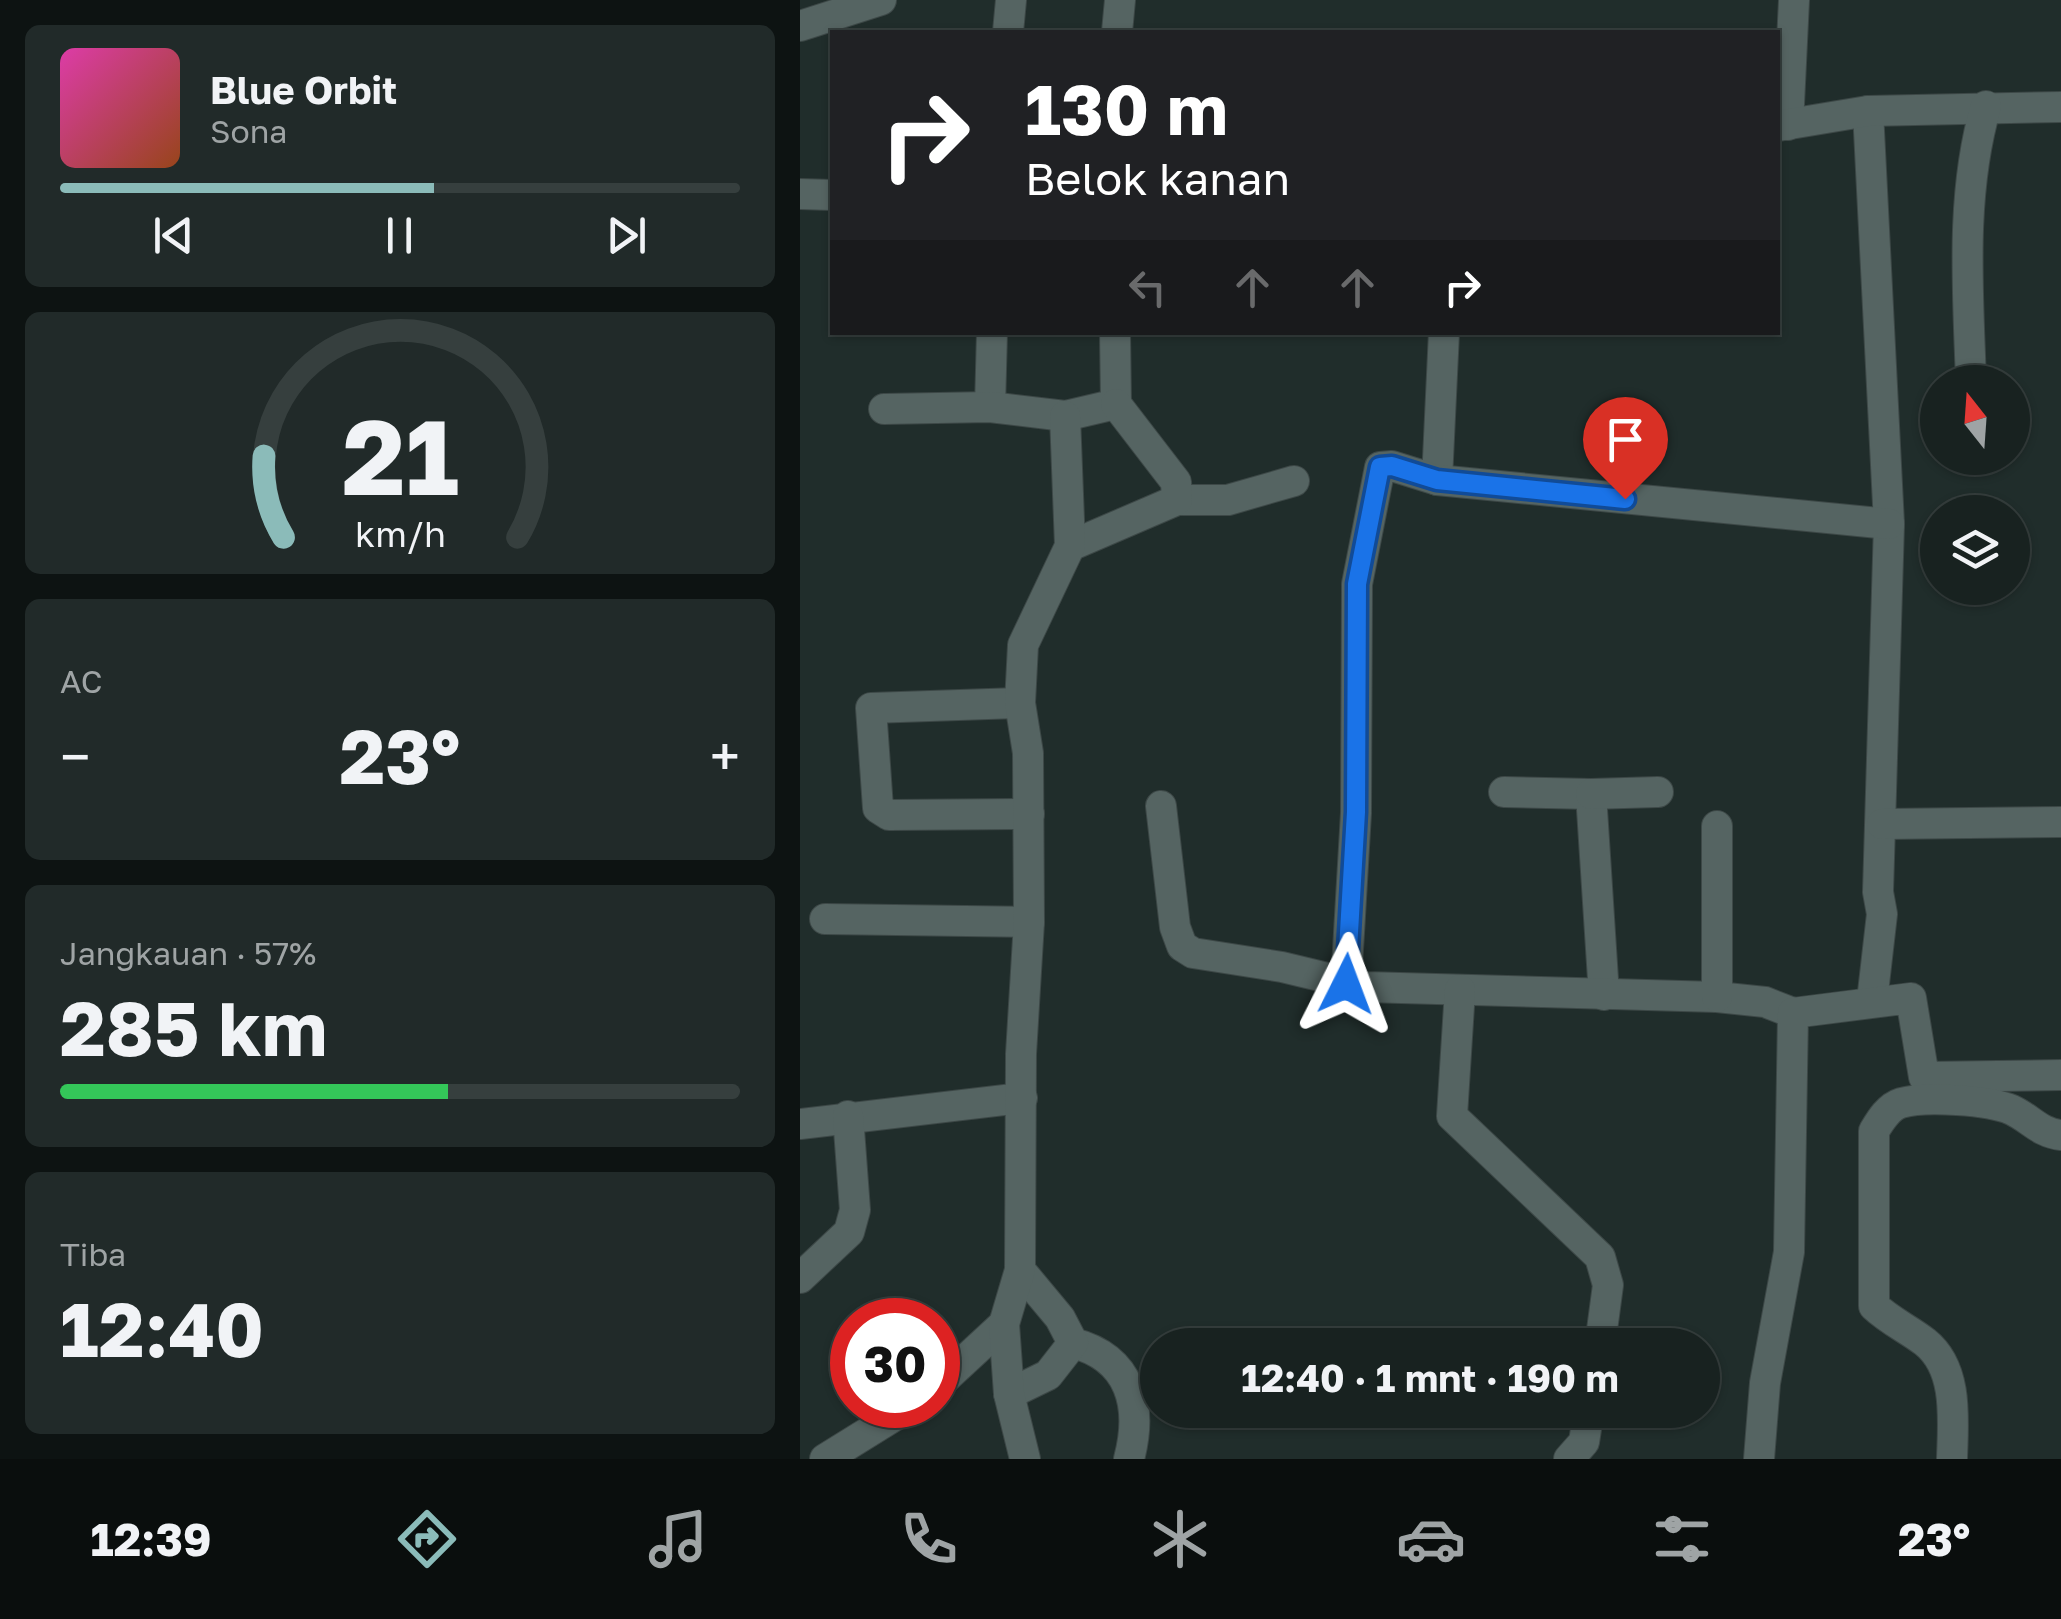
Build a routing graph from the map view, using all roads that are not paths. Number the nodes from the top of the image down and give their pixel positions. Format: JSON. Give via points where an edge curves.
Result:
{"nodes":[{"id":1,"x":881,"y":0,"type":"edge"},
{"id":2,"x":1012,"y":0,"type":"edge"},
{"id":3,"x":1120,"y":0,"type":"edge"},
{"id":4,"x":1794,"y":0,"type":"edge"},
{"id":5,"x":800,"y":26,"type":"edge"},
{"id":6,"x":1008,"y":30,"type":"edge"},
{"id":7,"x":1116,"y":30,"type":"edge"},
{"id":8,"x":1986,"y":106,"type":"junction"},
{"id":9,"x":2061,"y":107,"type":"edge"},
{"id":10,"x":1868,"y":111,"type":"junction"},
{"id":11,"x":1783,"y":126,"type":"edge"},
{"id":12,"x":800,"y":194,"type":"edge"},
{"id":13,"x":830,"y":195,"type":"edge"},
{"id":14,"x":992,"y":335,"type":"edge"},
{"id":15,"x":1116,"y":335,"type":"edge"},
{"id":16,"x":1444,"y":335,"type":"edge"},
{"id":17,"x":1970,"y":365,"type":"edge"},
{"id":18,"x":1116,"y":404,"type":"junction"},
{"id":19,"x":990,"y":407,"type":"junction"},
{"id":20,"x":884,"y":408,"type":"dead end"},
{"id":21,"x":1066,"y":416,"type":"junction"},
{"id":22,"x":1437,"y":480,"type":"junction"},
{"id":23,"x":1294,"y":481,"type":"dead end"},
{"id":24,"x":1177,"y":500,"type":"junction"},
{"id":25,"x":1889,"y":524,"type":"junction"},
{"id":26,"x":1070,"y":546,"type":"junction"},
{"id":27,"x":1020,"y":703,"type":"junction"},
{"id":28,"x":1504,"y":792,"type":"dead end"},
{"id":29,"x":1658,"y":792,"type":"dead end"},
{"id":30,"x":1591,"y":794,"type":"junction"},
{"id":31,"x":1161,"y":806,"type":"dead end"},
{"id":32,"x":1029,"y":814,"type":"junction"},
{"id":33,"x":2061,"y":822,"type":"edge"},
{"id":34,"x":1882,"y":824,"type":"junction"},
{"id":35,"x":1716,"y":826,"type":"dead end"},
{"id":36,"x":825,"y":919,"type":"dead end"},
{"id":37,"x":1029,"y":922,"type":"junction"},
{"id":38,"x":1346,"y":984,"type":"junction"},
{"id":39,"x":1460,"y":990,"type":"junction"},
{"id":40,"x":1604,"y":995,"type":"junction"},
{"id":41,"x":1717,"y":997,"type":"junction"},
{"id":42,"x":1872,"y":1001,"type":"junction"},
{"id":43,"x":1793,"y":1013,"type":"junction"},
{"id":44,"x":2061,"y":1075,"type":"edge"},
{"id":45,"x":1022,"y":1098,"type":"junction"},
{"id":46,"x":848,"y":1116,"type":"junction"},
{"id":47,"x":800,"y":1124,"type":"edge"},
{"id":48,"x":2061,"y":1135,"type":"edge"},
{"id":49,"x":1020,"y":1270,"type":"junction"},
{"id":50,"x":800,"y":1278,"type":"edge"},
{"id":51,"x":1004,"y":1324,"type":"junction"},
{"id":52,"x":1602,"y":1328,"type":"edge"},
{"id":53,"x":1073,"y":1342,"type":"junction"},
{"id":54,"x":960,"y":1364,"type":"edge"},
{"id":55,"x":1009,"y":1394,"type":"junction"},
{"id":56,"x":875,"y":1428,"type":"edge"},
{"id":57,"x":1586,"y":1428,"type":"edge"},
{"id":58,"x":825,"y":1459,"type":"edge"},
{"id":59,"x":1026,"y":1459,"type":"edge"},
{"id":60,"x":1130,"y":1459,"type":"edge"},
{"id":61,"x":1569,"y":1459,"type":"edge"},
{"id":62,"x":1759,"y":1459,"type":"edge"},
{"id":63,"x":1952,"y":1459,"type":"edge"}],
"edges":[{"from":1,"to":5,"type":"street"},
{"from":2,"to":6,"type":"street"},
{"from":3,"to":7,"type":"street"},
{"from":4,"to":11,"type":"street"},
{"from":8,"to":9,"type":"street"},
{"from":8,"to":10,"type":"street"},
{"from":8,"to":17,"type":"street","via":[[1967,256]]},
{"from":10,"to":11,"type":"street"},
{"from":10,"to":25,"type":"street"},
{"from":12,"to":13,"type":"street"},
{"from":14,"to":19,"type":"street"},
{"from":15,"to":18,"type":"street"},
{"from":16,"to":22,"type":"street"},
{"from":18,"to":21,"type":"street"},
{"from":18,"to":24,"type":"street","via":[[1176,482]]},
{"from":19,"to":20,"type":"street"},
{"from":19,"to":21,"type":"street"},
{"from":21,"to":26,"type":"street"},
{"from":22,"to":25,"type":"street"},
{"from":22,"to":38,"type":"street","via":[[1392,466],[1380,467],[1375,476],[1357,584],[1356,812]]},
{"from":23,"to":24,"type":"street","via":[[1228,500]]},
{"from":24,"to":26,"type":"street"},
{"from":25,"to":34,"type":"street"},
{"from":26,"to":27,"type":"street","via":[[1023,646]]},
{"from":27,"to":32,"type":"street"},
{"from":27,"to":32,"type":"street","via":[[872,708],[878,808],[889,815]]},
{"from":28,"to":30,"type":"street"},
{"from":29,"to":30,"type":"street"},
{"from":30,"to":40,"type":"street"},
{"from":31,"to":38,"type":"street","via":[[1182,946]]},
{"from":32,"to":37,"type":"street"},
{"from":33,"to":34,"type":"street"},
{"from":34,"to":42,"type":"street","via":[[1882,914]]},
{"from":35,"to":41,"type":"street"},
{"from":36,"to":37,"type":"street"},
{"from":37,"to":45,"type":"street"},
{"from":38,"to":39,"type":"street"},
{"from":39,"to":40,"type":"street"},
{"from":39,"to":52,"type":"street","via":[[1452,1116],[1600,1256],[1608,1285]]},
{"from":40,"to":41,"type":"street"},
{"from":41,"to":43,"type":"street"},
{"from":42,"to":43,"type":"street"},
{"from":42,"to":44,"type":"street","via":[[1915,1001],[1924,1078]]},
{"from":43,"to":62,"type":"street","via":[[1789,1252]]},
{"from":45,"to":46,"type":"street"},
{"from":45,"to":49,"type":"street"},
{"from":46,"to":47,"type":"street"},
{"from":46,"to":50,"type":"street","via":[[856,1210],[849,1232]]},
{"from":48,"to":63,"type":"street","via":[[2046,1134],[2016,1111],[1988,1101],[1900,1103],[1874,1131],[1874,1306],[1926,1343],[1944,1368],[1953,1406]]},
{"from":49,"to":51,"type":"street"},
{"from":49,"to":53,"type":"street"},
{"from":51,"to":54,"type":"street"},
{"from":51,"to":55,"type":"street"},
{"from":53,"to":55,"type":"street","via":[[1048,1375]]},
{"from":53,"to":60,"type":"street","via":[[1114,1364],[1135,1398]]},
{"from":55,"to":59,"type":"street"},
{"from":56,"to":58,"type":"street"},
{"from":57,"to":61,"type":"street"}]}
